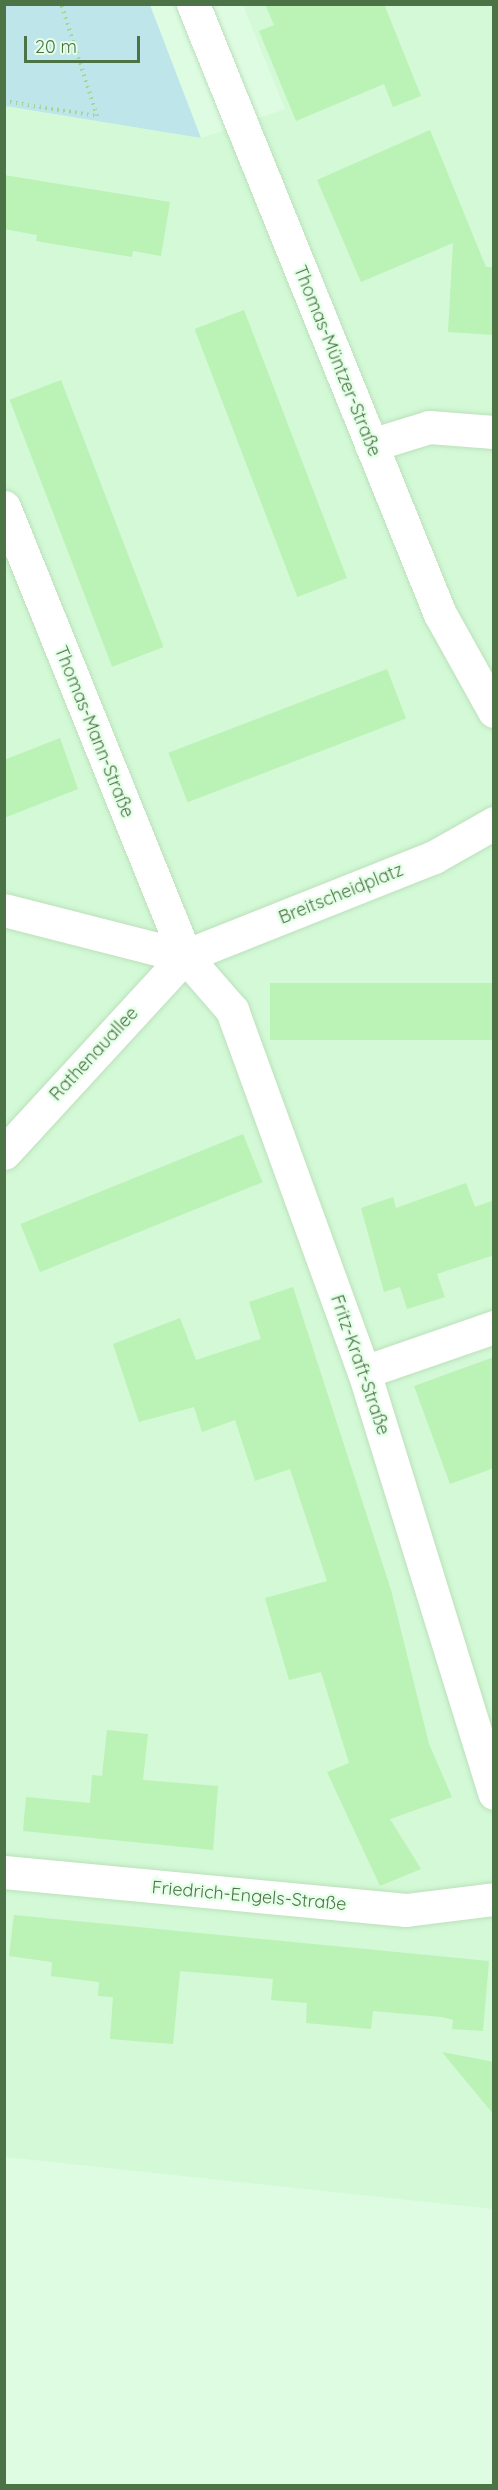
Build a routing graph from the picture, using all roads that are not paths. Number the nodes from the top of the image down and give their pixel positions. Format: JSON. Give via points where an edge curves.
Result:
{"nodes":[{"id":1,"x":193,"y":4,"type":"edge"},
{"id":2,"x":494,"y":432,"type":"edge"},
{"id":3,"x":371,"y":446,"type":"junction"},
{"id":4,"x":4,"y":507,"type":"edge"},
{"id":5,"x":494,"y":711,"type":"edge"},
{"id":6,"x":494,"y":824,"type":"edge"},
{"id":7,"x":4,"y":910,"type":"edge"},
{"id":8,"x":185,"y":956,"type":"junction"},
{"id":9,"x":4,"y":1153,"type":"edge"},
{"id":10,"x":494,"y":1327,"type":"edge"},
{"id":11,"x":364,"y":1372,"type":"junction"},
{"id":12,"x":494,"y":1793,"type":"edge"},
{"id":13,"x":4,"y":1872,"type":"edge"},
{"id":14,"x":494,"y":1899,"type":"edge"}],
"edges":[{"from":1,"to":3,"type":"street","name":"Thomas-Müntzer-Straße"},
{"from":2,"to":3,"type":"street","via":[[429,427]]},
{"from":3,"to":5,"type":"street","name":"Thomas-Müntzer-Straße","via":[[440,615]]},
{"from":4,"to":8,"type":"street","name":"Thomas-Mann-Straße"},
{"from":6,"to":8,"type":"street","name":"Breitscheidplatz","via":[[434,856]]},
{"from":7,"to":8,"type":"street"},
{"from":8,"to":9,"type":"street","name":"Rathenauallee"},
{"from":8,"to":11,"type":"street","name":"Fritz-Kraft-Straße","via":[[232,1010]]},
{"from":10,"to":11,"type":"street"},
{"from":11,"to":12,"type":"street","name":"Fritz-Kraft-Straße"},
{"from":13,"to":14,"type":"street","name":"Friedrich-Engels-Straße","via":[[406,1910]]}]}
